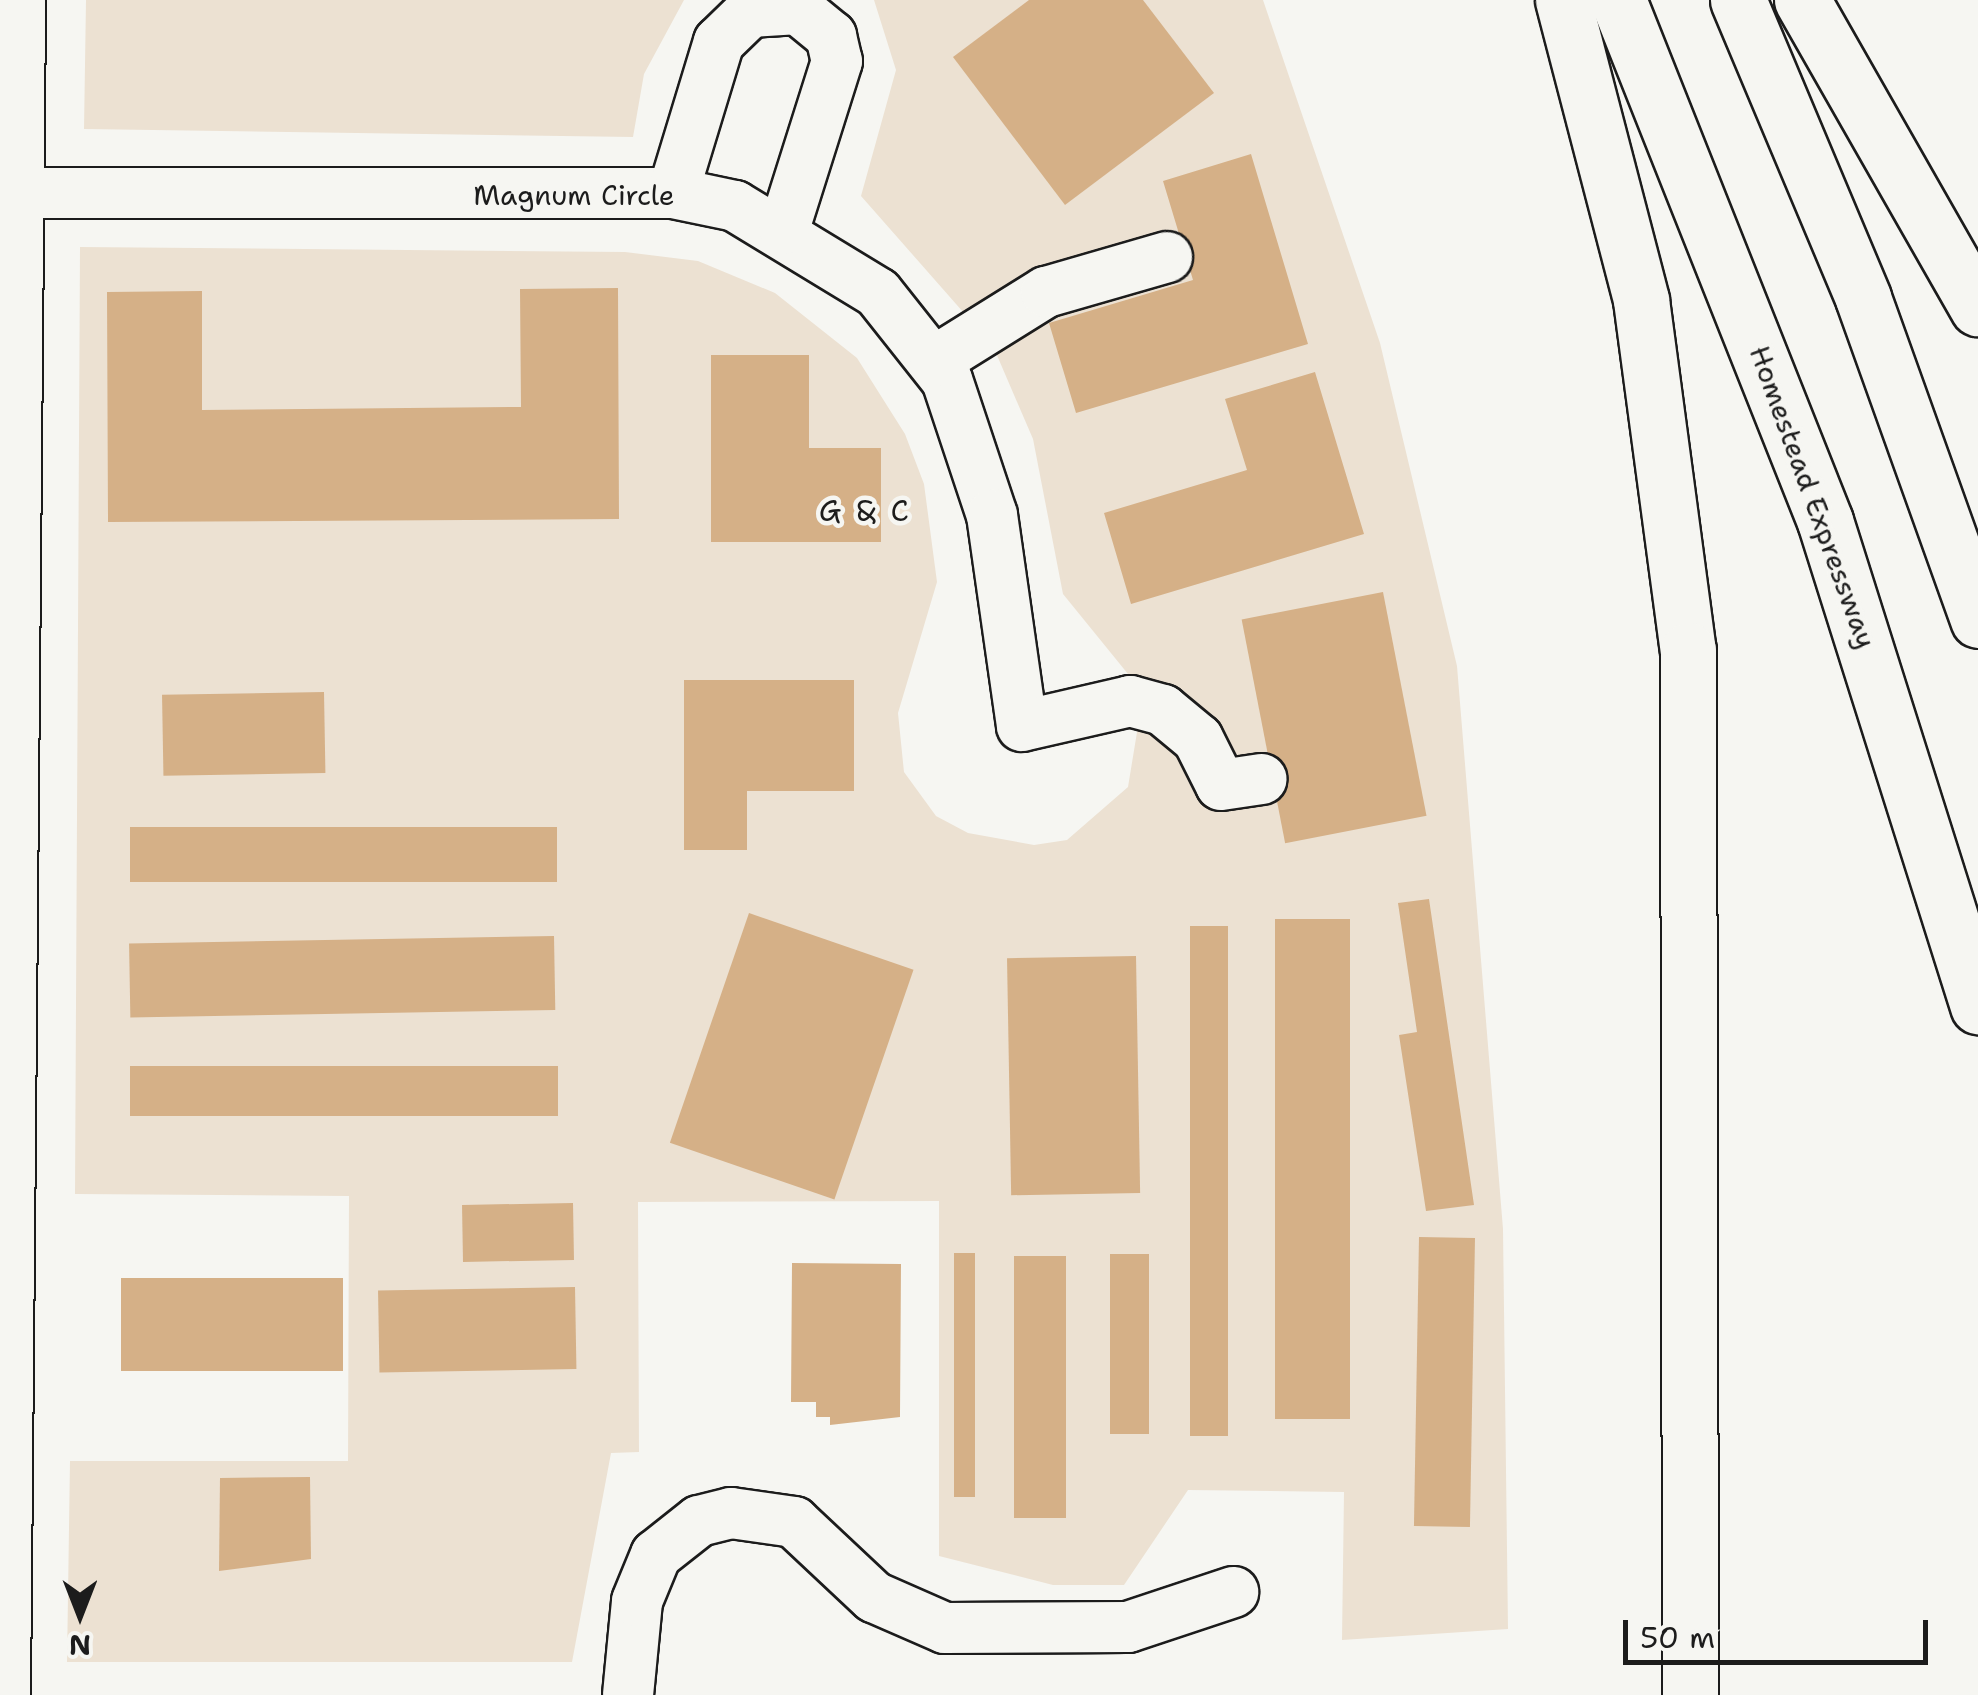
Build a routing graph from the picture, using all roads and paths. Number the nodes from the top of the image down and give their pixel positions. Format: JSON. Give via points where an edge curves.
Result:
{"nodes":[{"id":1,"x":20,"y":0,"type":"edge"},
{"id":2,"x":1563,"y":0,"type":"edge"},
{"id":3,"x":1618,"y":0,"type":"edge"},
{"id":4,"x":1738,"y":0,"type":"edge"},
{"id":5,"x":1802,"y":0,"type":"edge"},
{"id":6,"x":673,"y":193,"type":"junction"},
{"id":7,"x":16,"y":194,"type":"junction"},
{"id":8,"x":784,"y":230,"type":"junction"},
{"id":9,"x":1167,"y":257,"type":"dead end"},
{"id":10,"x":1978,"y":308,"type":"edge"},
{"id":11,"x":935,"y":362,"type":"junction"},
{"id":12,"x":1978,"y":620,"type":"edge"},
{"id":13,"x":1262,"y":779,"type":"dead end"},
{"id":14,"x":6,"y":870,"type":"edge"},
{"id":15,"x":1978,"y":1006,"type":"edge"},
{"id":16,"x":1233,"y":1592,"type":"dead end"},
{"id":17,"x":5,"y":1695,"type":"edge"},
{"id":18,"x":628,"y":1695,"type":"edge"},
{"id":19,"x":1690,"y":1695,"type":"edge"}],
"edges":[{"from":1,"to":7,"type":"street"},
{"from":2,"to":19,"type":"highway","via":[[1641,300],[1688,650]]},
{"from":3,"to":15,"type":"highway","name":"Homestead Expressway","via":[[1825,521]]},
{"from":4,"to":12,"type":"highway","via":[[1864,298]]},
{"from":5,"to":10,"type":"highway"},
{"from":6,"to":7,"type":"street","name":"Magnum Circle"},
{"from":6,"to":8,"type":"street","name":"Magnum Circle"},
{"from":6,"to":8,"type":"street","via":[[718,42],[750,12],[798,8],[831,36],[837,61]]},
{"from":7,"to":14,"type":"street"},
{"from":8,"to":11,"type":"street","name":"Magnum Circle","via":[[878,293]]},
{"from":9,"to":11,"type":"street","via":[[1046,292]]},
{"from":11,"to":13,"type":"street","name":"Magnum Circle","via":[[984,474],[1022,726],[1130,702],[1163,710],[1198,739],[1221,785]]},
{"from":14,"to":17,"type":"street"},
{"from":16,"to":18,"type":"street","via":[[1128,1626],[946,1628],[874,1598],[794,1522],[731,1513],[700,1521],[656,1556],[637,1601]]}]}
